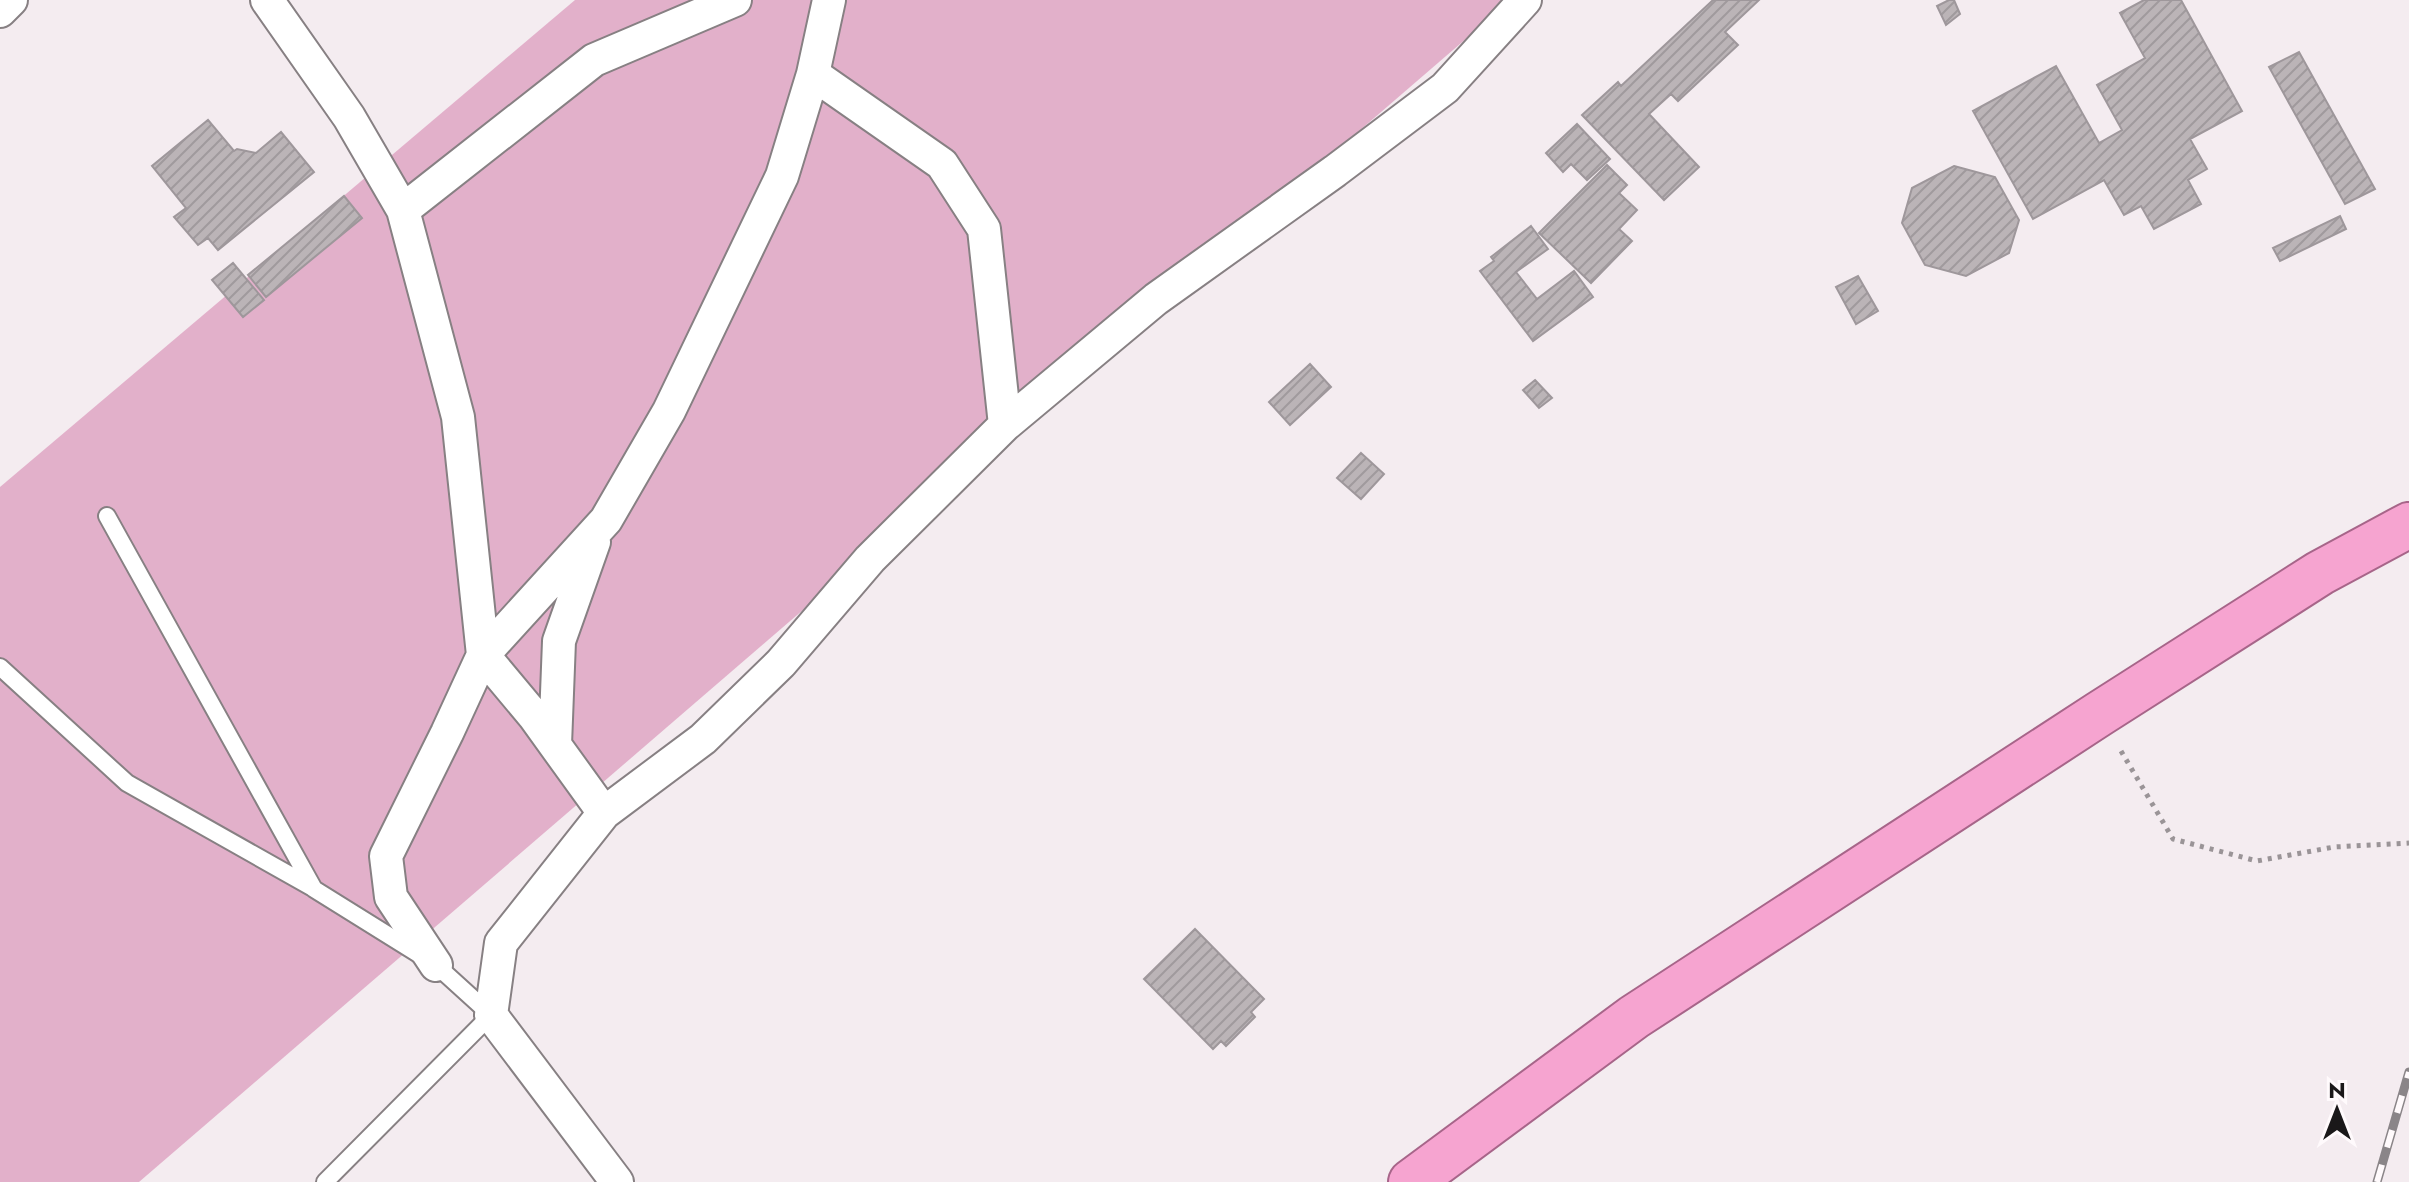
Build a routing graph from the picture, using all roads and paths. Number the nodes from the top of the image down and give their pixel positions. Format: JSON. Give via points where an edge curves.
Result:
{"nodes":[{"id":1,"x":11,"y":0,"type":"edge"},
{"id":2,"x":267,"y":0,"type":"edge"},
{"id":3,"x":735,"y":0,"type":"edge"},
{"id":4,"x":829,"y":0,"type":"edge"},
{"id":5,"x":1525,"y":0,"type":"edge"},
{"id":6,"x":0,"y":11,"type":"edge"},
{"id":7,"x":813,"y":74,"type":"junction"},
{"id":8,"x":403,"y":210,"type":"junction"},
{"id":9,"x":1005,"y":425,"type":"junction"},
{"id":10,"x":107,"y":516,"type":"dead end"},
{"id":11,"x":2409,"y":525,"type":"edge"},
{"id":12,"x":599,"y":528,"type":"junction"},
{"id":13,"x":483,"y":655,"type":"junction"},
{"id":14,"x":0,"y":667,"type":"edge"},
{"id":15,"x":2099,"y":714,"type":"junction"},
{"id":16,"x":555,"y":745,"type":"junction"},
{"id":17,"x":604,"y":813,"type":"junction"},
{"id":18,"x":2409,"y":843,"type":"edge"},
{"id":19,"x":314,"y":889,"type":"junction"},
{"id":20,"x":436,"y":965,"type":"junction"},
{"id":21,"x":491,"y":1015,"type":"junction"},
{"id":22,"x":325,"y":1182,"type":"edge"},
{"id":23,"x":617,"y":1182,"type":"edge"},
{"id":24,"x":1411,"y":1182,"type":"edge"}],
"edges":[{"from":1,"to":6,"type":"street"},
{"from":2,"to":8,"type":"street","via":[[349,117]]},
{"from":3,"to":8,"type":"street","via":[[594,60]]},
{"from":4,"to":7,"type":"street"},
{"from":5,"to":9,"type":"street","via":[[1445,88],[1156,299]]},
{"from":7,"to":9,"type":"street","via":[[942,164],[984,229]]},
{"from":7,"to":12,"type":"street","via":[[782,176],[725,297],[669,411]]},
{"from":8,"to":13,"type":"street","via":[[458,417]]},
{"from":9,"to":17,"type":"street","via":[[870,559],[781,663],[714,729]]},
{"from":10,"to":19,"type":"lane"},
{"from":11,"to":15,"type":"highway","via":[[2320,573]]},
{"from":12,"to":13,"type":"street"},
{"from":12,"to":16,"type":"street","via":[[559,641]]},
{"from":13,"to":16,"type":"street"},
{"from":13,"to":20,"type":"street","via":[[386,856],[391,897]]},
{"from":14,"to":19,"type":"lane","via":[[127,783]]},
{"from":15,"to":18,"type":"path","via":[[2173,839],[2257,861],[2334,847]]},
{"from":15,"to":24,"type":"highway","via":[[1634,1017]]},
{"from":16,"to":17,"type":"street"},
{"from":17,"to":21,"type":"street","via":[[501,943]]},
{"from":19,"to":20,"type":"lane"},
{"from":20,"to":21,"type":"lane"},
{"from":21,"to":22,"type":"lane"},
{"from":21,"to":23,"type":"street"}]}
